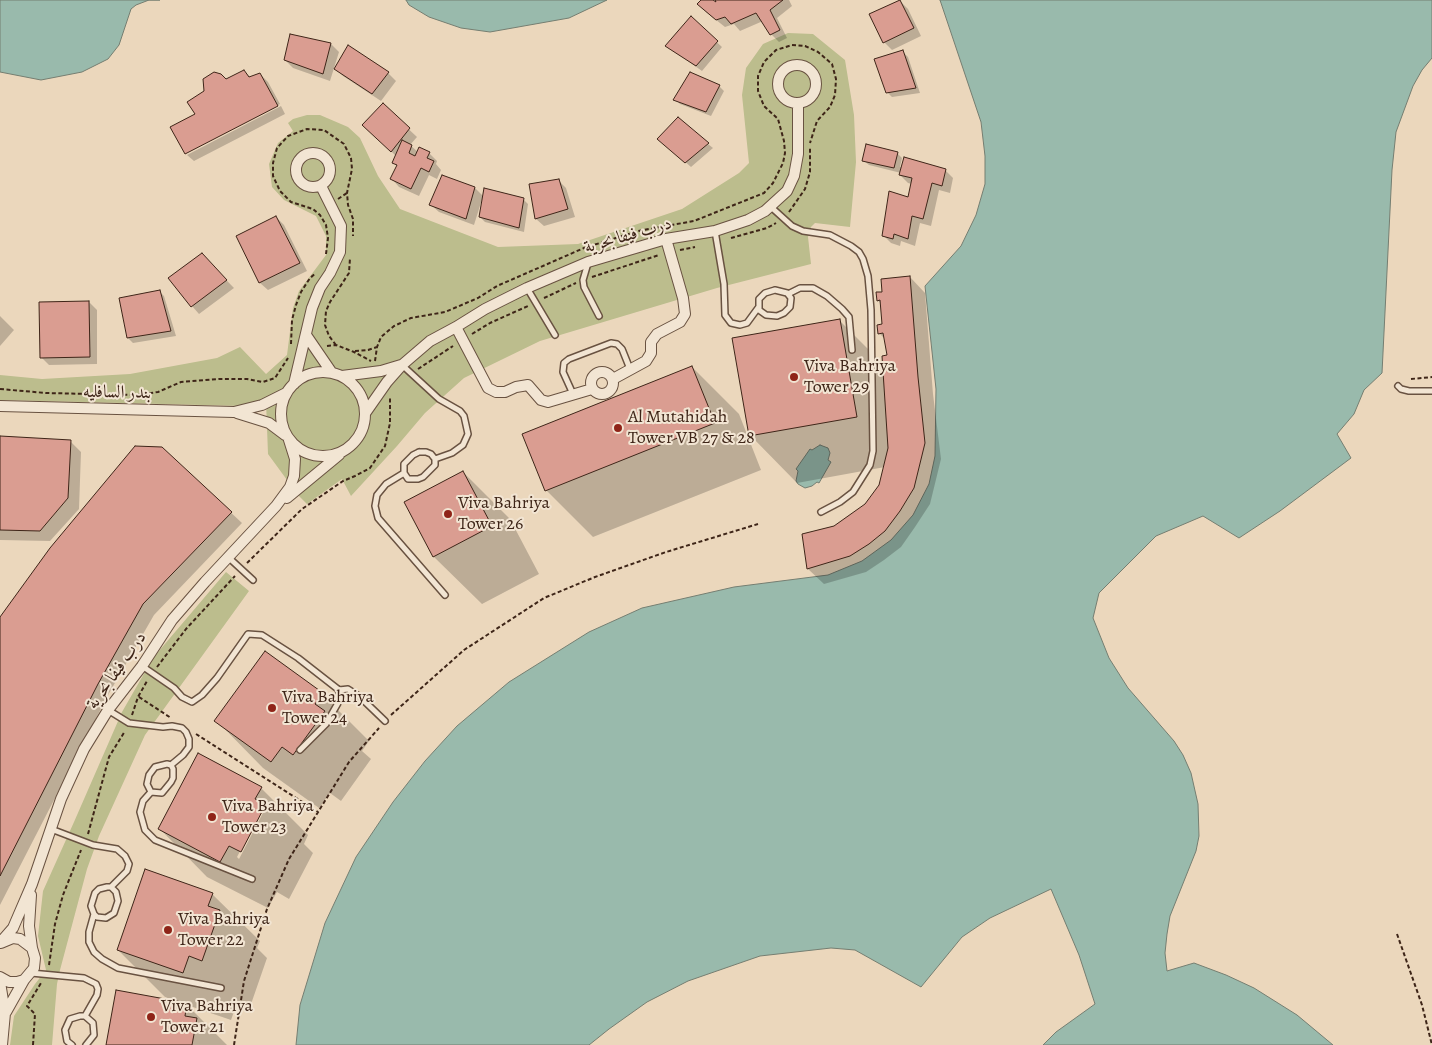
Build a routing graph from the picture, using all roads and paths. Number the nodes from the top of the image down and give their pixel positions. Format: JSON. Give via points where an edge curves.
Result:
{"nodes":[{"id":1,"x":798,"y":104,"type":"dead end"},
{"id":2,"x":778,"y":119,"type":"dead end"},
{"id":3,"x":321,"y":186,"type":"dead end"},
{"id":4,"x":770,"y":207,"type":"junction"},
{"id":5,"x":783,"y":219,"type":"junction"},
{"id":6,"x":716,"y":236,"type":"junction"},
{"id":7,"x":666,"y":239,"type":"junction"},
{"id":8,"x":352,"y":240,"type":"dead end"},
{"id":9,"x":698,"y":246,"type":"dead end"},
{"id":10,"x":670,"y":252,"type":"junction"},
{"id":11,"x":350,"y":254,"type":"dead end"},
{"id":12,"x":326,"y":255,"type":"dead end"},
{"id":13,"x":588,"y":262,"type":"junction"},
{"id":14,"x":316,"y":272,"type":"dead end"},
{"id":15,"x":583,"y":280,"type":"junction"},
{"id":16,"x":526,"y":288,"type":"junction"},
{"id":17,"x":788,"y":294,"type":"junction"},
{"id":18,"x":535,"y":302,"type":"junction"},
{"id":19,"x":758,"y":308,"type":"junction"},
{"id":20,"x":599,"y":316,"type":"dead end"},
{"id":21,"x":456,"y":327,"type":"junction"},
{"id":22,"x":306,"y":335,"type":"junction"},
{"id":23,"x":555,"y":335,"type":"dead end"},
{"id":24,"x":463,"y":340,"type":"junction"},
{"id":25,"x":336,"y":345,"type":"junction"},
{"id":26,"x":291,"y":346,"type":"dead end"},
{"id":27,"x":377,"y":346,"type":"dead end"},
{"id":28,"x":315,"y":347,"type":"junction"},
{"id":29,"x":302,"y":350,"type":"junction"},
{"id":30,"x":852,"y":350,"type":"dead end"},
{"id":31,"x":354,"y":352,"type":"junction"},
{"id":32,"x":402,"y":365,"type":"junction"},
{"id":33,"x":630,"y":370,"type":"junction"},
{"id":34,"x":381,"y":371,"type":"junction"},
{"id":35,"x":332,"y":373,"type":"junction"},
{"id":36,"x":412,"y":374,"type":"junction"},
{"id":37,"x":342,"y":376,"type":"junction"},
{"id":38,"x":1432,"y":377,"type":"edge"},
{"id":39,"x":613,"y":379,"type":"junction"},
{"id":40,"x":1411,"y":379,"type":"dead end"},
{"id":41,"x":387,"y":382,"type":"junction"},
{"id":42,"x":294,"y":384,"type":"junction"},
{"id":43,"x":1398,"y":386,"type":"dead end"},
{"id":44,"x":0,"y":389,"type":"edge"},
{"id":45,"x":592,"y":389,"type":"junction"},
{"id":46,"x":1432,"y":391,"type":"edge"},
{"id":47,"x":286,"y":393,"type":"junction"},
{"id":48,"x":573,"y":394,"type":"junction"},
{"id":49,"x":0,"y":406,"type":"edge"},
{"id":50,"x":234,"y":412,"type":"junction"},
{"id":51,"x":366,"y":412,"type":"junction"},
{"id":52,"x":288,"y":438,"type":"junction"},
{"id":53,"x":342,"y":452,"type":"junction"},
{"id":54,"x":435,"y":459,"type":"junction"},
{"id":55,"x":404,"y":473,"type":"junction"},
{"id":56,"x":276,"y":506,"type":"junction"},
{"id":57,"x":822,"y":512,"type":"dead end"},
{"id":58,"x":758,"y":524,"type":"dead end"},
{"id":59,"x":228,"y":557,"type":"junction"},
{"id":60,"x":241,"y":570,"type":"junction"},
{"id":61,"x":253,"y":580,"type":"dead end"},
{"id":62,"x":445,"y":595,"type":"dead end"},
{"id":63,"x":142,"y":666,"type":"junction"},
{"id":64,"x":152,"y":673,"type":"junction"},
{"id":65,"x":339,"y":690,"type":"junction"},
{"id":66,"x":138,"y":697,"type":"junction"},
{"id":67,"x":108,"y":710,"type":"junction"},
{"id":68,"x":171,"y":718,"type":"dead end"},
{"id":69,"x":385,"y":721,"type":"junction"},
{"id":70,"x":130,"y":723,"type":"junction"},
{"id":71,"x":196,"y":733,"type":"dead end"},
{"id":72,"x":300,"y":750,"type":"dead end"},
{"id":73,"x":171,"y":765,"type":"junction"},
{"id":74,"x":151,"y":792,"type":"junction"},
{"id":75,"x":318,"y":812,"type":"junction"},
{"id":76,"x":51,"y":828,"type":"junction"},
{"id":77,"x":84,"y":842,"type":"junction"},
{"id":78,"x":252,"y":879,"type":"dead end"},
{"id":79,"x":32,"y":884,"type":"junction"},
{"id":80,"x":111,"y":887,"type":"junction"},
{"id":81,"x":94,"y":914,"type":"junction"},
{"id":82,"x":1397,"y":934,"type":"dead end"},
{"id":83,"x":0,"y":943,"type":"edge"},
{"id":84,"x":32,"y":948,"type":"junction"},
{"id":85,"x":47,"y":974,"type":"junction"},
{"id":86,"x":28,"y":976,"type":"junction"},
{"id":87,"x":0,"y":977,"type":"edge"},
{"id":88,"x":0,"y":982,"type":"edge"},
{"id":89,"x":221,"y":988,"type":"dead end"},
{"id":90,"x":3,"y":1013,"type":"edge"},
{"id":91,"x":85,"y":1016,"type":"junction"},
{"id":92,"x":2,"y":1045,"type":"edge"},
{"id":93,"x":33,"y":1045,"type":"edge"},
{"id":94,"x":72,"y":1045,"type":"edge"},
{"id":95,"x":86,"y":1045,"type":"edge"},
{"id":96,"x":234,"y":1045,"type":"edge"},
{"id":97,"x":1432,"y":1045,"type":"edge"}],
"edges":[{"from":1,"to":4,"type":"street","name":"درب فيفا بحرية","via":[[798,154],[794,176],[787,192]]},
{"from":2,"to":5,"type":"path","via":[[764,106],[758,90],[758,76],[764,62],[776,50],[792,46],[804,46],[818,52],[832,64],[835,94],[830,107],[813,130],[810,172],[805,189]]},
{"from":3,"to":22,"type":"street","via":[[341,226],[342,238],[338,258],[312,308]]},
{"from":4,"to":5,"type":"lane"},
{"from":4,"to":6,"type":"street","name":"درب فيفا بحرية"},
{"from":5,"to":6,"type":"path","via":[[767,228]]},
{"from":5,"to":57,"type":"lane","via":[[802,231],[830,235],[851,246],[859,252],[868,276],[874,433],[872,458],[853,492]]},
{"from":6,"to":7,"type":"street","name":"درب فيفا بحرية"},
{"from":6,"to":19,"type":"lane","via":[[728,320],[736,325],[746,323]]},
{"from":7,"to":10,"type":"street"},
{"from":7,"to":13,"type":"street","name":"درب فيفا بحرية"},
{"from":8,"to":12,"type":"path","via":[[353,219],[346,193],[352,169],[344,144],[324,130],[307,129],[288,136],[277,148],[273,176],[280,191],[292,202],[320,215],[328,238]]},
{"from":9,"to":10,"type":"path"},
{"from":10,"to":15,"type":"path"},
{"from":10,"to":33,"type":"street","via":[[685,314],[680,322],[657,334],[651,342],[651,353],[646,362]]},
{"from":11,"to":25,"type":"path","via":[[349,273],[326,311],[325,325]]},
{"from":13,"to":15,"type":"lane"},
{"from":13,"to":16,"type":"street","name":"درب فيفا بحرية"},
{"from":14,"to":26,"type":"path","via":[[296,305]]},
{"from":15,"to":18,"type":"path"},
{"from":15,"to":20,"type":"lane"},
{"from":16,"to":18,"type":"lane"},
{"from":16,"to":21,"type":"street","name":"درب فيفا بحرية"},
{"from":17,"to":19,"type":"lane","via":[[770,291],[759,299]]},
{"from":17,"to":19,"type":"lane","via":[[791,303],[784,314],[766,315]]},
{"from":17,"to":30,"type":"lane","via":[[800,288],[813,288],[828,296],[848,317]]},
{"from":18,"to":23,"type":"lane"},
{"from":18,"to":24,"type":"path"},
{"from":21,"to":24,"type":"street"},
{"from":21,"to":32,"type":"street","name":"درب فيفا بحرية","via":[[430,341]]},
{"from":22,"to":28,"type":"street"},
{"from":22,"to":29,"type":"street"},
{"from":24,"to":36,"type":"path"},
{"from":24,"to":48,"type":"street","via":[[488,388],[496,392],[528,385],[541,400],[548,402]]},
{"from":25,"to":28,"type":"path"},
{"from":25,"to":31,"type":"path"},
{"from":27,"to":31,"type":"path"},
{"from":28,"to":35,"type":"street"},
{"from":29,"to":42,"type":"street"},
{"from":29,"to":44,"type":"path","via":[[287,359],[275,378],[263,382],[219,379],[181,382],[158,392],[136,395]]},
{"from":31,"to":34,"type":"path"},
{"from":32,"to":34,"type":"street","name":"درب فيفا بحرية"},
{"from":32,"to":36,"type":"lane"},
{"from":32,"to":41,"type":"street","name":"درب فيفا بحرية"},
{"from":33,"to":39,"type":"street"},
{"from":33,"to":48,"type":"lane","via":[[617,344],[611,343],[570,359],[564,363],[563,372]]},
{"from":34,"to":37,"type":"street","name":"درب فيفا بحرية"},
{"from":35,"to":37,"type":"street"},
{"from":35,"to":42,"type":"street","via":[[307,375]]},
{"from":36,"to":54,"type":"lane","via":[[439,399],[460,411],[467,424],[468,434],[463,445]]},
{"from":37,"to":51,"type":"street","via":[[361,394]]},
{"from":38,"to":40,"type":"path"},
{"from":39,"to":45,"type":"street","via":[[610,391],[604,394]]},
{"from":39,"to":45,"type":"street","via":[[603,371],[597,372],[592,376]]},
{"from":41,"to":51,"type":"street","name":"درب فيفا بحرية"},
{"from":41,"to":60,"type":"path","via":[[390,423],[385,446],[370,468],[342,480],[302,509]]},
{"from":42,"to":47,"type":"street"},
{"from":43,"to":46,"type":"lane","via":[[1409,391]]},
{"from":45,"to":48,"type":"street"},
{"from":47,"to":50,"type":"street","name":"بندر السافليه","via":[[262,405]]},
{"from":47,"to":52,"type":"street","via":[[280,414]]},
{"from":49,"to":50,"type":"street","name":"بندر السافليه"},
{"from":50,"to":52,"type":"street","name":"بندر السافليه","via":[[269,423]]},
{"from":51,"to":53,"type":"street","via":[[360,436]]},
{"from":52,"to":53,"type":"street","via":[[302,451],[318,456]]},
{"from":52,"to":56,"type":"street","name":"درب فيفا بحرية","via":[[295,459],[294,476]]},
{"from":53,"to":56,"type":"street","name":"درب فيفا بحرية"},
{"from":54,"to":55,"type":"lane","via":[[436,465],[423,477],[408,479]]},
{"from":54,"to":55,"type":"lane","via":[[431,454],[419,452],[404,464]]},
{"from":55,"to":62,"type":"lane","via":[[386,484],[378,495],[375,506],[378,518]]},
{"from":56,"to":59,"type":"street","name":"درب فيفا بحرية"},
{"from":58,"to":69,"type":"path","via":[[666,552],[544,598],[464,650]]},
{"from":59,"to":60,"type":"lane"},
{"from":59,"to":63,"type":"street","name":"درب فيفا بحرية","via":[[172,620]]},
{"from":60,"to":61,"type":"lane"},
{"from":60,"to":64,"type":"path","via":[[186,629]]},
{"from":63,"to":64,"type":"lane"},
{"from":63,"to":67,"type":"street","name":"درب فيفا بحرية"},
{"from":64,"to":65,"type":"lane","via":[[192,702],[217,678],[248,634],[262,635]]},
{"from":64,"to":66,"type":"path"},
{"from":65,"to":69,"type":"lane","via":[[348,689],[359,696]]},
{"from":65,"to":72,"type":"lane","via":[[338,703],[326,724]]},
{"from":66,"to":68,"type":"path"},
{"from":66,"to":70,"type":"path"},
{"from":67,"to":70,"type":"lane"},
{"from":67,"to":76,"type":"street","name":"درب فيفا بحرية","via":[[84,749]]},
{"from":69,"to":75,"type":"path","via":[[349,762]]},
{"from":70,"to":73,"type":"lane","via":[[172,726],[186,732],[189,747]]},
{"from":70,"to":77,"type":"path","via":[[109,757]]},
{"from":71,"to":75,"type":"path"},
{"from":73,"to":74,"type":"lane","via":[[173,778],[167,789],[162,793]]},
{"from":73,"to":74,"type":"lane","via":[[159,765],[149,775],[147,784]]},
{"from":74,"to":78,"type":"lane","via":[[143,801],[140,812],[145,830],[155,840]]},
{"from":75,"to":96,"type":"path","via":[[289,859],[267,909],[244,981]]},
{"from":76,"to":77,"type":"lane"},
{"from":76,"to":79,"type":"street","name":"درب فيفا بحرية"},
{"from":77,"to":80,"type":"lane","via":[[117,849],[125,856],[129,864],[127,871]]},
{"from":77,"to":85,"type":"path","via":[[63,895]]},
{"from":79,"to":83,"type":"street","name":"درب فيفا بحرية","via":[[13,928]]},
{"from":79,"to":84,"type":"street","name":"درب فيفا بحرية","via":[[29,926]]},
{"from":80,"to":81,"type":"lane","via":[[95,892],[91,906]]},
{"from":80,"to":81,"type":"lane","via":[[118,901],[114,912],[106,918]]},
{"from":81,"to":89,"type":"lane","via":[[89,942],[102,959],[118,968]]},
{"from":82,"to":97,"type":"path"},
{"from":83,"to":84,"type":"street","via":[[20,939]]},
{"from":84,"to":86,"type":"street","name":"درب فيفا بحرية","via":[[34,968]]},
{"from":85,"to":86,"type":"lane"},
{"from":85,"to":91,"type":"lane","via":[[84,978],[96,984],[97,995]]},
{"from":85,"to":93,"type":"path","via":[[27,1006],[35,1014]]},
{"from":86,"to":87,"type":"street","via":[[17,982]]},
{"from":86,"to":90,"type":"street"},
{"from":88,"to":90,"type":"street"},
{"from":90,"to":92,"type":"street"},
{"from":91,"to":94,"type":"lane","via":[[75,1016],[67,1025],[66,1036]]},
{"from":91,"to":95,"type":"lane","via":[[94,1030],[92,1040]]}]}
